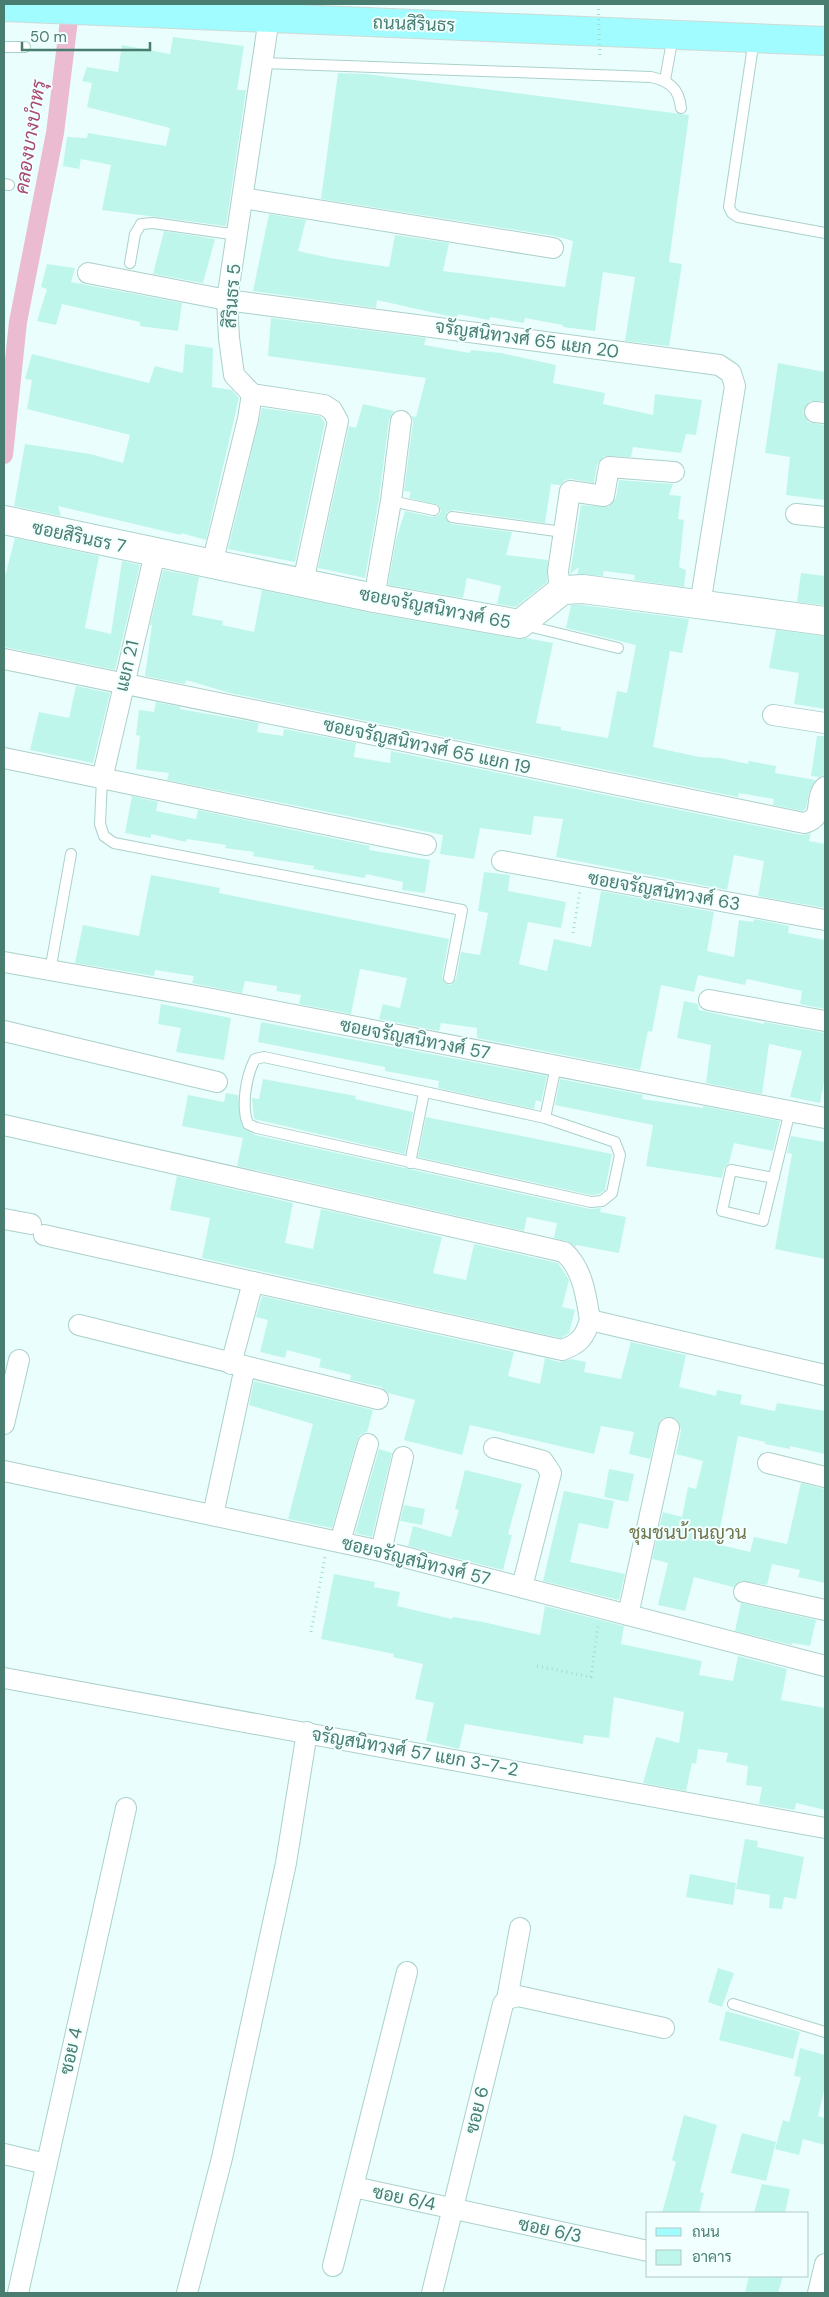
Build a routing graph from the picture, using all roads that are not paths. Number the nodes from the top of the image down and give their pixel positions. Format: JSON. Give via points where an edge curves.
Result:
{"nodes":[{"id":1,"x":4,"y":7,"type":"edge"},
{"id":2,"x":269,"y":18,"type":"junction"},
{"id":3,"x":673,"y":35,"type":"junction"},
{"id":4,"x":754,"y":38,"type":"junction"},
{"id":5,"x":825,"y":42,"type":"edge"},
{"id":6,"x":4,"y":47,"type":"edge"},
{"id":7,"x":25,"y":48,"type":"dead end"},
{"id":8,"x":264,"y":63,"type":"junction"},
{"id":9,"x":665,"y":80,"type":"junction"},
{"id":10,"x":681,"y":108,"type":"dead end"},
{"id":11,"x":244,"y":198,"type":"junction"},
{"id":12,"x":825,"y":234,"type":"edge"},
{"id":13,"x":238,"y":235,"type":"junction"},
{"id":14,"x":553,"y":248,"type":"dead end"},
{"id":15,"x":130,"y":263,"type":"dead end"},
{"id":16,"x":88,"y":273,"type":"dead end"},
{"id":17,"x":227,"y":300,"type":"junction"},
{"id":18,"x":252,"y":394,"type":"junction"},
{"id":19,"x":401,"y":421,"type":"dead end"},
{"id":20,"x":674,"y":472,"type":"dead end"},
{"id":21,"x":391,"y":501,"type":"junction"},
{"id":22,"x":434,"y":510,"type":"dead end"},
{"id":23,"x":796,"y":514,"type":"dead end"},
{"id":24,"x":452,"y":517,"type":"dead end"},
{"id":25,"x":825,"y":517,"type":"edge"},
{"id":26,"x":5,"y":520,"type":"edge"},
{"id":27,"x":563,"y":532,"type":"junction"},
{"id":28,"x":154,"y":553,"type":"junction"},
{"id":29,"x":212,"y":564,"type":"junction"},
{"id":30,"x":303,"y":582,"type":"junction"},
{"id":31,"x":560,"y":592,"type":"junction"},
{"id":32,"x":374,"y":598,"type":"junction"},
{"id":33,"x":700,"y":605,"type":"junction"},
{"id":34,"x":825,"y":621,"type":"edge"},
{"id":35,"x":520,"y":624,"type":"junction"},
{"id":36,"x":618,"y":648,"type":"dead end"},
{"id":37,"x":4,"y":659,"type":"edge"},
{"id":38,"x":122,"y":683,"type":"junction"},
{"id":39,"x":773,"y":715,"type":"dead end"},
{"id":40,"x":825,"y":723,"type":"edge"},
{"id":41,"x":4,"y":758,"type":"edge"},
{"id":42,"x":102,"y":779,"type":"junction"},
{"id":43,"x":825,"y":786,"type":"edge"},
{"id":44,"x":426,"y":845,"type":"dead end"},
{"id":45,"x":71,"y":854,"type":"dead end"},
{"id":46,"x":502,"y":861,"type":"dead end"},
{"id":47,"x":825,"y":920,"type":"edge"},
{"id":48,"x":4,"y":962,"type":"edge"},
{"id":49,"x":50,"y":970,"type":"junction"},
{"id":50,"x":449,"y":978,"type":"dead end"},
{"id":51,"x":709,"y":1000,"type":"dead end"},
{"id":52,"x":825,"y":1021,"type":"edge"},
{"id":53,"x":4,"y":1031,"type":"edge"},
{"id":54,"x":556,"y":1066,"type":"junction"},
{"id":55,"x":217,"y":1082,"type":"dead end"},
{"id":56,"x":424,"y":1093,"type":"junction"},
{"id":57,"x":790,"y":1111,"type":"junction"},
{"id":58,"x":545,"y":1118,"type":"junction"},
{"id":59,"x":825,"y":1118,"type":"edge"},
{"id":60,"x":4,"y":1125,"type":"edge"},
{"id":61,"x":410,"y":1163,"type":"junction"},
{"id":62,"x":774,"y":1178,"type":"junction"},
{"id":63,"x":4,"y":1218,"type":"edge"},
{"id":64,"x":253,"y":1282,"type":"junction"},
{"id":65,"x":588,"y":1310,"type":"junction"},
{"id":66,"x":80,"y":1326,"type":"dead end"},
{"id":67,"x":20,"y":1360,"type":"dead end"},
{"id":68,"x":238,"y":1365,"type":"junction"},
{"id":69,"x":825,"y":1375,"type":"edge"},
{"id":70,"x":378,"y":1399,"type":"dead end"},
{"id":71,"x":4,"y":1424,"type":"edge"},
{"id":72,"x":669,"y":1428,"type":"dead end"},
{"id":73,"x":368,"y":1444,"type":"dead end"},
{"id":74,"x":494,"y":1448,"type":"dead end"},
{"id":75,"x":403,"y":1457,"type":"dead end"},
{"id":76,"x":768,"y":1464,"type":"dead end"},
{"id":77,"x":4,"y":1470,"type":"edge"},
{"id":78,"x":825,"y":1476,"type":"edge"},
{"id":79,"x":213,"y":1515,"type":"junction"},
{"id":80,"x":334,"y":1541,"type":"junction"},
{"id":81,"x":381,"y":1551,"type":"junction"},
{"id":82,"x":522,"y":1587,"type":"junction"},
{"id":83,"x":744,"y":1592,"type":"dead end"},
{"id":84,"x":825,"y":1610,"type":"edge"},
{"id":85,"x":628,"y":1615,"type":"junction"},
{"id":86,"x":825,"y":1666,"type":"edge"},
{"id":87,"x":4,"y":1678,"type":"edge"},
{"id":88,"x":307,"y":1732,"type":"junction"},
{"id":89,"x":126,"y":1808,"type":"dead end"},
{"id":90,"x":825,"y":1828,"type":"edge"},
{"id":91,"x":520,"y":1928,"type":"dead end"},
{"id":92,"x":407,"y":1972,"type":"dead end"},
{"id":93,"x":508,"y":1999,"type":"junction"},
{"id":94,"x":733,"y":2004,"type":"dead end"},
{"id":95,"x":664,"y":2028,"type":"dead end"},
{"id":96,"x":825,"y":2032,"type":"edge"},
{"id":97,"x":4,"y":2154,"type":"edge"},
{"id":98,"x":46,"y":2164,"type":"junction"},
{"id":99,"x":354,"y":2187,"type":"junction"},
{"id":100,"x":453,"y":2209,"type":"junction"},
{"id":101,"x":646,"y":2251,"type":"edge"},
{"id":102,"x":825,"y":2264,"type":"edge"},
{"id":103,"x":333,"y":2266,"type":"dead end"},
{"id":104,"x":18,"y":2293,"type":"edge"},
{"id":105,"x":187,"y":2293,"type":"edge"},
{"id":106,"x":432,"y":2293,"type":"edge"},
{"id":107,"x":818,"y":2293,"type":"edge"}],
"edges":[{"from":1,"to":2,"type":"main road","name":"ถนนสิรินธร"},
{"from":2,"to":3,"type":"main road","name":"ถนนสิรินธร"},
{"from":2,"to":8,"type":"street","name":"สิรินธร 5"},
{"from":3,"to":4,"type":"main road","name":"ถนนสิรินธร"},
{"from":3,"to":9,"type":"lane"},
{"from":4,"to":5,"type":"main road","name":"ถนนสิรินธร"},
{"from":4,"to":12,"type":"lane","via":[[729,207],[738,217]]},
{"from":6,"to":7,"type":"lane"},
{"from":8,"to":9,"type":"lane"},
{"from":8,"to":11,"type":"street","name":"สิรินธร 5"},
{"from":9,"to":10,"type":"lane","via":[[676,90]]},
{"from":11,"to":13,"type":"street","name":"สิรินธร 5"},
{"from":11,"to":14,"type":"street"},
{"from":13,"to":15,"type":"lane","via":[[141,224],[135,234]]},
{"from":13,"to":17,"type":"street","name":"สิรินธร 5"},
{"from":16,"to":17,"type":"street","name":"จรัญสนิทวงศ์ 65 แยก 20"},
{"from":17,"to":18,"type":"street","name":"สิรินธร 5","via":[[234,375]]},
{"from":17,"to":33,"type":"street","name":"จรัญสนิทวงศ์ 65 แยก 20","via":[[719,365],[731,373],[735,386]]},
{"from":18,"to":29,"type":"street"},
{"from":18,"to":30,"type":"street","via":[[324,405],[332,410],[338,421]]},
{"from":19,"to":21,"type":"street"},
{"from":20,"to":27,"type":"street","via":[[609,467],[604,496],[570,491]]},
{"from":21,"to":22,"type":"lane"},
{"from":21,"to":32,"type":"street"},
{"from":23,"to":25,"type":"street"},
{"from":24,"to":27,"type":"lane"},
{"from":26,"to":28,"type":"street","name":"ซอยสิรินธร 7"},
{"from":27,"to":31,"type":"street","via":[[558,571]]},
{"from":28,"to":29,"type":"street","name":"ซอยจรัญสนิทวงศ์ 65"},
{"from":28,"to":38,"type":"street","name":"แยก 21"},
{"from":29,"to":30,"type":"street","name":"ซอยจรัญสนิทวงศ์ 65"},
{"from":30,"to":32,"type":"street","name":"ซอยจรัญสนิทวงศ์ 65"},
{"from":31,"to":33,"type":"street","via":[[583,589]]},
{"from":31,"to":35,"type":"street","name":"ซอยจรัญสนิทวงศ์ 65"},
{"from":32,"to":35,"type":"street","name":"ซอยจรัญสนิทวงศ์ 65"},
{"from":33,"to":34,"type":"street"},
{"from":35,"to":36,"type":"lane"},
{"from":37,"to":38,"type":"street","name":"ซอยจรัญสนิทวงศ์ 65 แยก 19"},
{"from":38,"to":42,"type":"street","name":"แยก 21"},
{"from":38,"to":43,"type":"street","name":"ซอยจรัญสนิทวงศ์ 65 แยก 19","via":[[804,823],[816,816]]},
{"from":39,"to":40,"type":"street"},
{"from":41,"to":42,"type":"street"},
{"from":42,"to":44,"type":"street"},
{"from":42,"to":50,"type":"lane","via":[[100,824],[104,836],[114,843],[462,910]]},
{"from":45,"to":49,"type":"lane"},
{"from":46,"to":47,"type":"street","name":"ซอยจรัญสนิทวงศ์ 63"},
{"from":48,"to":49,"type":"street","name":"ซอยจรัญสนิทวงศ์ 57"},
{"from":49,"to":54,"type":"street","name":"ซอยจรัญสนิทวงศ์ 57"},
{"from":51,"to":52,"type":"street"},
{"from":53,"to":55,"type":"street"},
{"from":54,"to":57,"type":"street","name":"ซอยจรัญสนิทวงศ์ 57"},
{"from":54,"to":58,"type":"lane"},
{"from":56,"to":58,"type":"lane"},
{"from":56,"to":61,"type":"lane"},
{"from":56,"to":61,"type":"lane","via":[[264,1057],[255,1059],[250,1069],[244,1113],[248,1124]]},
{"from":57,"to":59,"type":"street","name":"ซอยจรัญสนิทวงศ์ 57"},
{"from":57,"to":62,"type":"lane"},
{"from":58,"to":61,"type":"lane","via":[[615,1142],[620,1155],[612,1193],[602,1201],[591,1202]]},
{"from":60,"to":65,"type":"street","via":[[564,1252],[574,1261]]},
{"from":62,"to":62,"type":"lane","via":[[732,1170],[722,1211],[763,1221]]},
{"from":63,"to":64,"type":"street","via":[[38,1230]]},
{"from":64,"to":65,"type":"street","via":[[562,1350],[575,1346],[585,1336]]},
{"from":64,"to":68,"type":"street"},
{"from":65,"to":69,"type":"street"},
{"from":66,"to":68,"type":"street"},
{"from":67,"to":71,"type":"street"},
{"from":68,"to":70,"type":"street"},
{"from":68,"to":79,"type":"street"},
{"from":72,"to":85,"type":"street"},
{"from":73,"to":80,"type":"street"},
{"from":74,"to":82,"type":"street","via":[[543,1461],[551,1473]]},
{"from":75,"to":81,"type":"street"},
{"from":76,"to":78,"type":"street"},
{"from":77,"to":79,"type":"street","name":"ซอยจรัญสนิทวงศ์ 57"},
{"from":79,"to":80,"type":"street","name":"ซอยจรัญสนิทวงศ์ 57"},
{"from":80,"to":81,"type":"street","name":"ซอยจรัญสนิทวงศ์ 57"},
{"from":81,"to":82,"type":"street","name":"ซอยจรัญสนิทวงศ์ 57"},
{"from":82,"to":85,"type":"street","name":"ซอยจรัญสนิทวงศ์ 57"},
{"from":83,"to":84,"type":"street"},
{"from":85,"to":86,"type":"street","name":"ซอยจรัญสนิทวงศ์ 57"},
{"from":87,"to":88,"type":"street","name":"จรัญสนิทวงศ์ 57 แยก 3-7-2"},
{"from":88,"to":90,"type":"street","name":"จรัญสนิทวงศ์ 57 แยก 3-7-2"},
{"from":88,"to":105,"type":"street","via":[[284,1872],[224,2148]]},
{"from":89,"to":98,"type":"street","name":"ซอย 4"},
{"from":91,"to":93,"type":"street","name":"ซอย 6"},
{"from":92,"to":99,"type":"street"},
{"from":93,"to":95,"type":"street","via":[[518,1996]]},
{"from":93,"to":100,"type":"street","name":"ซอย 6","via":[[503,2004]]},
{"from":94,"to":96,"type":"lane"},
{"from":97,"to":98,"type":"street"},
{"from":98,"to":104,"type":"street","name":"ซอย 4"},
{"from":99,"to":100,"type":"street","name":"ซอย 6/4"},
{"from":99,"to":103,"type":"street"},
{"from":100,"to":101,"type":"street","name":"ซอย 6/3"},
{"from":100,"to":106,"type":"street","name":"ซอย 6"},
{"from":102,"to":107,"type":"street"}]}
